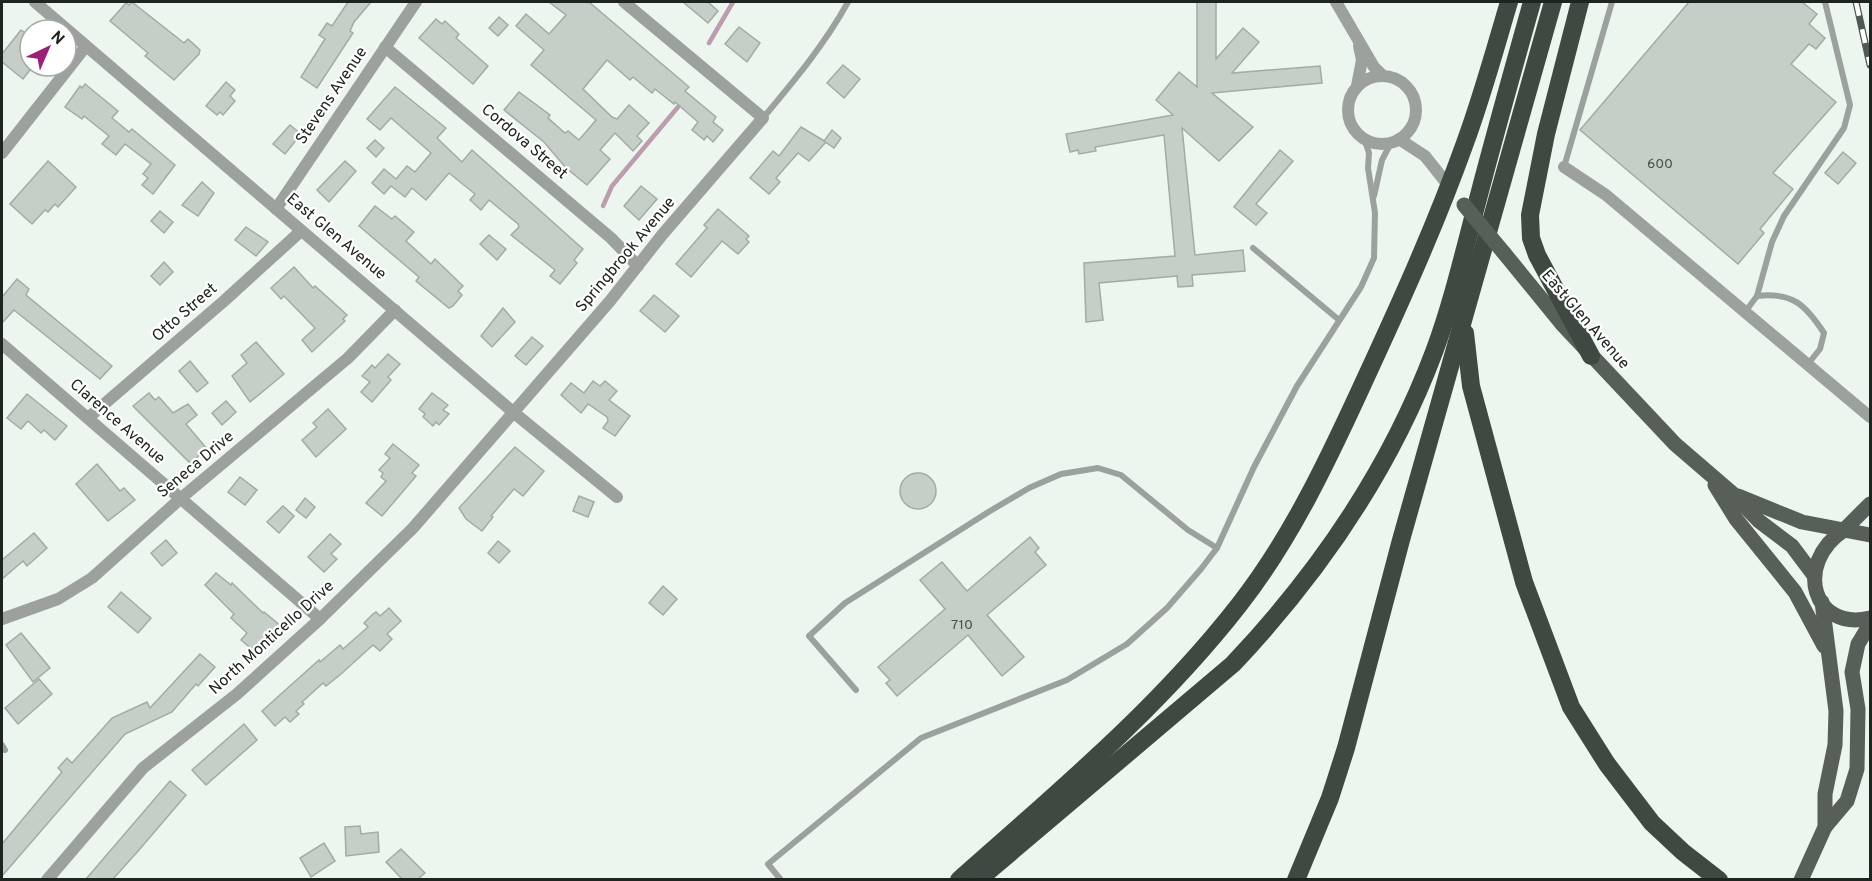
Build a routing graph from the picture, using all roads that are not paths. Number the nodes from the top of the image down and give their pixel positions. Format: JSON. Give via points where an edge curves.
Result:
{"nodes":[{"id":1,"x":35,"y":2,"type":"edge"},
{"id":2,"x":416,"y":2,"type":"edge"},
{"id":3,"x":624,"y":2,"type":"edge"},
{"id":4,"x":848,"y":2,"type":"edge"},
{"id":5,"x":1336,"y":2,"type":"edge"},
{"id":6,"x":1509,"y":2,"type":"edge"},
{"id":7,"x":1532,"y":2,"type":"edge"},
{"id":8,"x":1553,"y":2,"type":"edge"},
{"id":9,"x":1580,"y":2,"type":"edge"},
{"id":10,"x":1612,"y":2,"type":"edge"},
{"id":11,"x":1825,"y":2,"type":"edge"},
{"id":12,"x":1358,"y":39,"type":"junction"},
{"id":13,"x":86,"y":46,"type":"junction"},
{"id":14,"x":386,"y":47,"type":"junction"},
{"id":15,"x":1383,"y":76,"type":"junction"},
{"id":16,"x":1357,"y":86,"type":"junction"},
{"id":17,"x":763,"y":118,"type":"junction"},
{"id":18,"x":1412,"y":125,"type":"junction"},
{"id":19,"x":1364,"y":138,"type":"junction"},
{"id":20,"x":1395,"y":141,"type":"junction"},
{"id":21,"x":2,"y":153,"type":"edge"},
{"id":22,"x":1425,"y":156,"type":"junction"},
{"id":23,"x":1564,"y":167,"type":"joint"},
{"id":24,"x":1448,"y":185,"type":"junction"},
{"id":25,"x":1372,"y":202,"type":"junction"},
{"id":26,"x":276,"y":209,"type":"junction"},
{"id":27,"x":301,"y":231,"type":"junction"},
{"id":28,"x":1253,"y":248,"type":"dead end"},
{"id":29,"x":638,"y":266,"type":"junction"},
{"id":30,"x":1757,"y":296,"type":"junction"},
{"id":31,"x":395,"y":310,"type":"junction"},
{"id":32,"x":1466,"y":312,"type":"junction"},
{"id":33,"x":1744,"y":313,"type":"junction"},
{"id":34,"x":1339,"y":320,"type":"junction"},
{"id":35,"x":2,"y":344,"type":"edge"},
{"id":36,"x":1591,"y":356,"type":"junction"},
{"id":37,"x":1806,"y":366,"type":"junction"},
{"id":38,"x":513,"y":412,"type":"junction"},
{"id":39,"x":1870,"y":417,"type":"edge"},
{"id":40,"x":88,"y":418,"type":"junction"},
{"id":41,"x":1708,"y":475,"type":"junction"},
{"id":42,"x":1733,"y":494,"type":"junction"},
{"id":43,"x":618,"y":497,"type":"dead end"},
{"id":44,"x":180,"y":499,"type":"junction"},
{"id":45,"x":1870,"y":504,"type":"edge"},
{"id":46,"x":1844,"y":530,"type":"junction"},
{"id":47,"x":1870,"y":535,"type":"edge"},
{"id":48,"x":1217,"y":548,"type":"junction"},
{"id":49,"x":1813,"y":574,"type":"junction"},
{"id":50,"x":1822,"y":602,"type":"junction"},
{"id":51,"x":1870,"y":618,"type":"edge"},
{"id":52,"x":2,"y":619,"type":"edge"},
{"id":53,"x":320,"y":619,"type":"junction"},
{"id":54,"x":1870,"y":624,"type":"edge"},
{"id":55,"x":1831,"y":661,"type":"junction"},
{"id":56,"x":856,"y":690,"type":"dead end"},
{"id":57,"x":1825,"y":827,"type":"junction"},
{"id":58,"x":47,"y":879,"type":"edge"},
{"id":59,"x":781,"y":879,"type":"edge"},
{"id":60,"x":959,"y":879,"type":"edge"},
{"id":61,"x":978,"y":879,"type":"edge"},
{"id":62,"x":1296,"y":879,"type":"edge"},
{"id":63,"x":1719,"y":879,"type":"edge"},
{"id":64,"x":1801,"y":879,"type":"edge"}],
"edges":[{"from":1,"to":13,"type":"street","name":"East Glen Avenue"},
{"from":2,"to":14,"type":"street","name":"Stevens Avenue"},
{"from":3,"to":17,"type":"street"},
{"from":4,"to":17,"type":"lane","via":[[801,72]]},
{"from":5,"to":12,"type":"street","name":"East Glen Avenue"},
{"from":6,"to":24,"type":"highway"},
{"from":7,"to":61,"type":"highway","via":[[1460,269],[1433,353],[1360,503],[1264,631],[1233,664]]},
{"from":8,"to":32,"type":"highway"},
{"from":9,"to":36,"type":"highway","via":[[1530,215],[1537,255]]},
{"from":10,"to":23,"type":"lane"},
{"from":11,"to":30,"type":"lane","via":[[1850,105],[1844,128],[1784,216],[1768,251]]},
{"from":12,"to":15,"type":"street","name":"East Glen Avenue"},
{"from":12,"to":16,"type":"street","name":"East Glen Avenue","via":[[1362,60]]},
{"from":13,"to":21,"type":"street"},
{"from":13,"to":26,"type":"street","name":"East Glen Avenue"},
{"from":14,"to":26,"type":"street","name":"Stevens Avenue"},
{"from":14,"to":29,"type":"street","name":"Cordova Street","via":[[594,223]]},
{"from":15,"to":16,"type":"street"},
{"from":15,"to":18,"type":"street","name":"East Glen Avenue","via":[[1397,79],[1412,95],[1416,106]]},
{"from":16,"to":19,"type":"street","name":"East Glen Avenue","via":[[1351,95],[1348,116]]},
{"from":17,"to":29,"type":"street","name":"Springbrook Avenue"},
{"from":18,"to":20,"type":"street"},
{"from":18,"to":22,"type":"street","name":"East Glen Avenue"},
{"from":19,"to":20,"type":"street","name":"East Glen Avenue","via":[[1380,144]]},
{"from":19,"to":25,"type":"lane","via":[[1369,153]]},
{"from":20,"to":22,"type":"street","name":"East Glen Avenue"},
{"from":20,"to":25,"type":"lane","via":[[1382,160]]},
{"from":22,"to":24,"type":"street","name":"East Glen Avenue"},
{"from":23,"to":33,"type":"street","via":[[1606,195]]},
{"from":24,"to":36,"type":"main road","name":"East Glen Avenue","bridge":true},
{"from":24,"to":60,"type":"highway","via":[[1412,276],[1343,427],[1288,532],[1247,594],[1180,676],[1121,736]]},
{"from":25,"to":34,"type":"lane","via":[[1374,258]]},
{"from":26,"to":27,"type":"street","name":"East Glen Avenue"},
{"from":27,"to":31,"type":"street","name":"East Glen Avenue"},
{"from":27,"to":40,"type":"street","name":"Otto Street"},
{"from":28,"to":34,"type":"lane"},
{"from":29,"to":38,"type":"street","name":"Springbrook Avenue"},
{"from":30,"to":33,"type":"lane"},
{"from":30,"to":37,"type":"lane","via":[[1794,298],[1813,316],[1824,333],[1820,349]]},
{"from":31,"to":38,"type":"street","name":"East Glen Avenue"},
{"from":31,"to":44,"type":"street","name":"Seneca Drive","via":[[348,357]]},
{"from":32,"to":62,"type":"highway","via":[[1346,748]]},
{"from":32,"to":63,"type":"highway","via":[[1464,340],[1474,397],[1524,582],[1571,707],[1607,764],[1652,823]]},
{"from":33,"to":37,"type":"street"},
{"from":34,"to":48,"type":"lane","via":[[1259,456]]},
{"from":35,"to":40,"type":"street","name":"Clarence Avenue"},
{"from":36,"to":41,"type":"main road","name":"East Glen Avenue"},
{"from":37,"to":39,"type":"street"},
{"from":38,"to":43,"type":"street","name":"East Glen Avenue"},
{"from":38,"to":53,"type":"street","name":"North Monticello Drive","via":[[413,528]]},
{"from":40,"to":44,"type":"street","name":"Clarence Avenue"},
{"from":41,"to":42,"type":"main road","name":"East Glen Avenue"},
{"from":41,"to":55,"type":"main road","via":[[1736,519],[1795,592]]},
{"from":42,"to":46,"type":"main road","name":"East Glen Avenue","via":[[1802,522]]},
{"from":42,"to":49,"type":"main road","name":"East Glen Avenue","via":[[1759,521],[1792,546]]},
{"from":44,"to":52,"type":"street","name":"Seneca Drive","via":[[92,578],[58,599]]},
{"from":44,"to":53,"type":"street","name":"Clarence Avenue"},
{"from":45,"to":46,"type":"main road"},
{"from":46,"to":47,"type":"main road","name":"East Glen Avenue"},
{"from":46,"to":49,"type":"main road","via":[[1827,543]]},
{"from":48,"to":56,"type":"lane","via":[[1188,530],[1121,475],[1098,468],[1061,474],[990,511],[845,603],[819,624],[809,636]]},
{"from":48,"to":59,"type":"lane","via":[[1167,608],[1127,644],[1067,680],[921,738],[768,864]]},
{"from":49,"to":50,"type":"main road","name":"East Glen Avenue"},
{"from":50,"to":51,"type":"main road","via":[[1846,619]]},
{"from":50,"to":55,"type":"main road","name":"East Glen Avenue"},
{"from":53,"to":58,"type":"street","name":"North Monticello Drive","via":[[237,694],[142,768]]},
{"from":54,"to":57,"type":"main road","via":[[1858,644],[1852,672],[1858,709],[1857,769],[1847,801]]},
{"from":55,"to":57,"type":"main road","name":"East Glen Avenue","via":[[1835,745]]},
{"from":57,"to":64,"type":"main road"}]}
